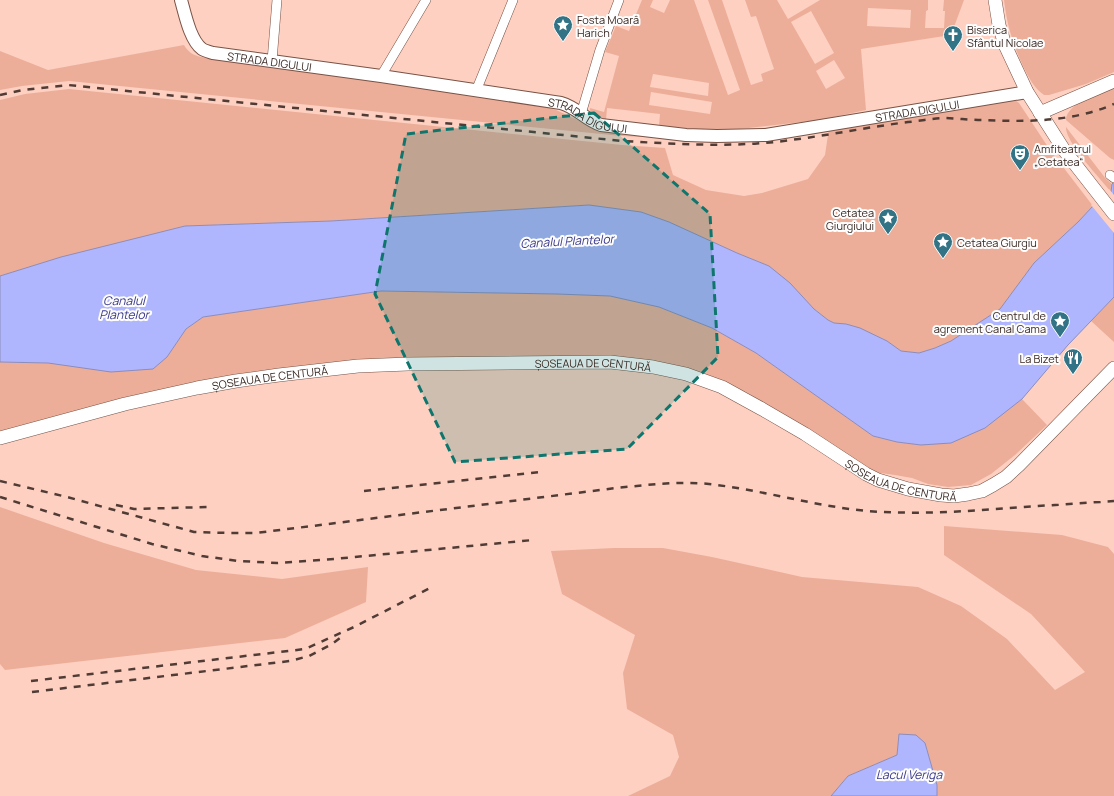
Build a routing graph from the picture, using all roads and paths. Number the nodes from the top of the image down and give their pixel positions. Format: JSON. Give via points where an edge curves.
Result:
{"nodes":[{"id":1,"x":181,"y":0,"type":"edge"},
{"id":2,"x":278,"y":0,"type":"edge"},
{"id":3,"x":426,"y":0,"type":"edge"},
{"id":4,"x":513,"y":0,"type":"edge"},
{"id":5,"x":619,"y":0,"type":"edge"},
{"id":6,"x":995,"y":0,"type":"edge"},
{"id":7,"x":272,"y":61,"type":"junction"},
{"id":8,"x":381,"y":76,"type":"junction"},
{"id":9,"x":1114,"y":81,"type":"edge"},
{"id":10,"x":476,"y":91,"type":"junction"},
{"id":11,"x":1027,"y":92,"type":"junction"},
{"id":12,"x":1040,"y":113,"type":"junction"},
{"id":13,"x":581,"y":114,"type":"junction"},
{"id":14,"x":1114,"y":214,"type":"edge"},
{"id":15,"x":1114,"y":368,"type":"edge"},
{"id":16,"x":0,"y":438,"type":"edge"}],
"edges":[{"from":1,"to":7,"type":"street","name":"STRADA DIGULUI","via":[[192,35],[202,49],[213,53]]},
{"from":2,"to":7,"type":"street"},
{"from":3,"to":8,"type":"street"},
{"from":4,"to":10,"type":"street"},
{"from":5,"to":13,"type":"street","via":[[600,50]]},
{"from":6,"to":11,"type":"main road","via":[[1005,45]]},
{"from":7,"to":8,"type":"street","name":"STRADA DIGULUI"},
{"from":8,"to":10,"type":"street","name":"STRADA DIGULUI"},
{"from":9,"to":12,"type":"main road"},
{"from":10,"to":13,"type":"street","name":"STRADA DIGULUI","via":[[561,103],[573,107]]},
{"from":11,"to":12,"type":"main road"},
{"from":11,"to":13,"type":"street","name":"STRADA DIGULUI","via":[[766,135],[686,135],[600,125]]},
{"from":12,"to":14,"type":"main road","via":[[1064,150]]},
{"from":15,"to":16,"type":"main road","name":"ȘOSEAUA DE CENTURĂ","via":[[1006,477],[982,491],[954,496],[908,489],[878,480],[722,387],[653,366],[610,362],[408,364],[358,366],[279,375],[183,391]]}]}
